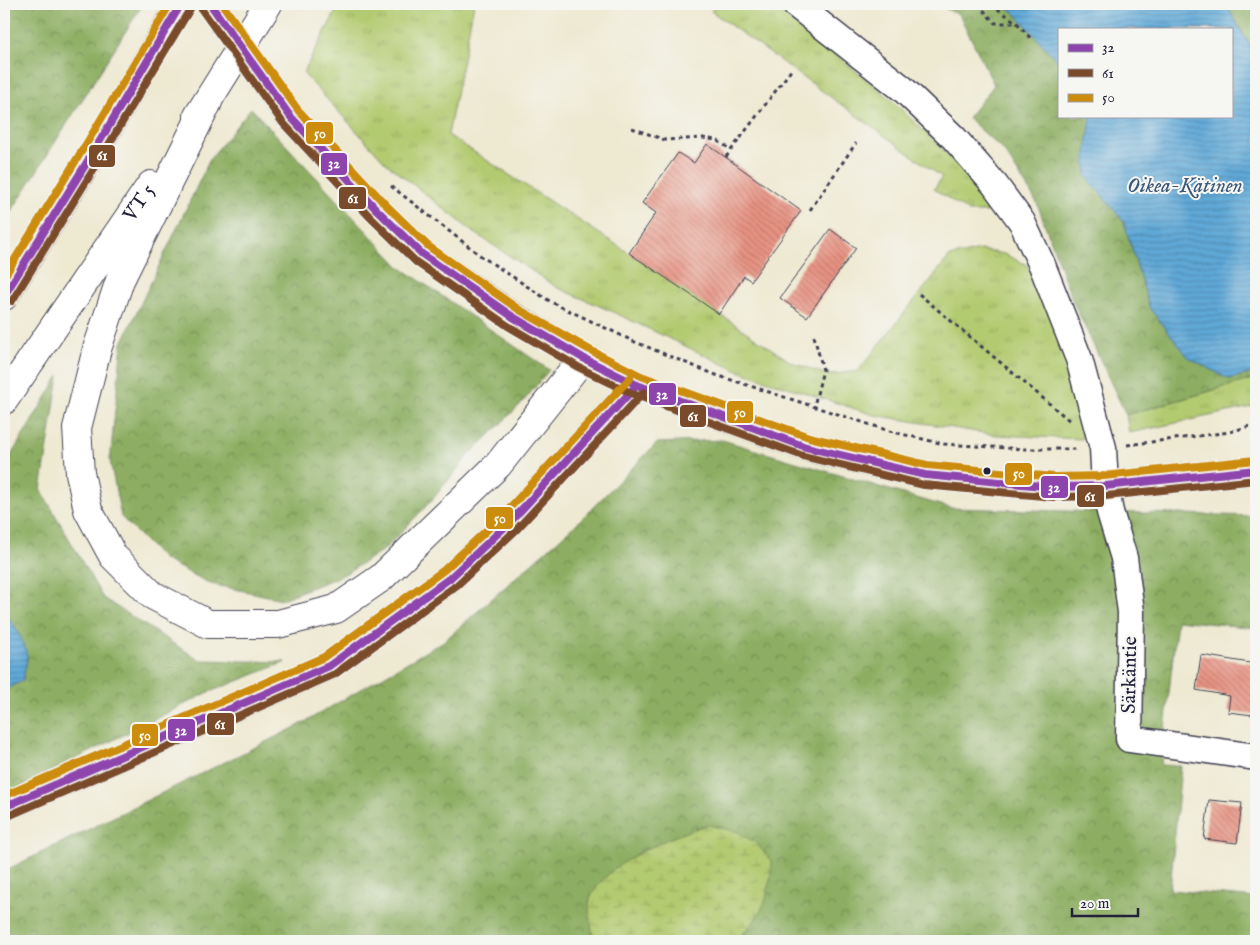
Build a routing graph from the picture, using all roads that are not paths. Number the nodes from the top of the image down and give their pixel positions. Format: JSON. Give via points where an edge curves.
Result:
{"nodes":[{"id":1,"x":181,"y":4,"type":"edge"},
{"id":2,"x":210,"y":4,"type":"edge"},
{"id":3,"x":268,"y":4,"type":"edge"},
{"id":4,"x":795,"y":4,"type":"edge"},
{"id":5,"x":208,"y":102,"type":"junction"},
{"id":6,"x":4,"y":296,"type":"edge"},
{"id":7,"x":583,"y":358,"type":"junction"},
{"id":8,"x":637,"y":385,"type":"junction"},
{"id":9,"x":4,"y":400,"type":"edge"},
{"id":10,"x":1256,"y":470,"type":"edge"},
{"id":11,"x":1105,"y":486,"type":"junction"},
{"id":12,"x":1256,"y":758,"type":"edge"},
{"id":13,"x":4,"y":807,"type":"edge"}],
"edges":[{"from":1,"to":6,"type":"main road"},
{"from":2,"to":7,"type":"main road","bridge":true,"via":[[290,116],[422,254],[513,317]]},
{"from":3,"to":5,"type":"main road","name":"VT 5"},
{"from":4,"to":11,"type":"street","via":[[922,107],[995,185],[1022,222],[1079,358],[1103,448]]},
{"from":5,"to":7,"type":"main road","via":[[120,280],[97,349],[78,428],[80,473],[88,510],[113,556],[152,595],[208,624],[278,624],[336,609],[381,578],[498,465]]},
{"from":5,"to":9,"type":"main road","name":"VT 5"},
{"from":7,"to":8,"type":"main road"},
{"from":8,"to":11,"type":"main road","via":[[806,447],[925,475],[1054,487]]},
{"from":8,"to":13,"type":"main road","via":[[510,522],[450,578],[329,666]]},
{"from":10,"to":11,"type":"main road"},
{"from":11,"to":12,"type":"street","name":"Särkäntie","via":[[1124,558],[1132,612],[1129,739]]}]}
